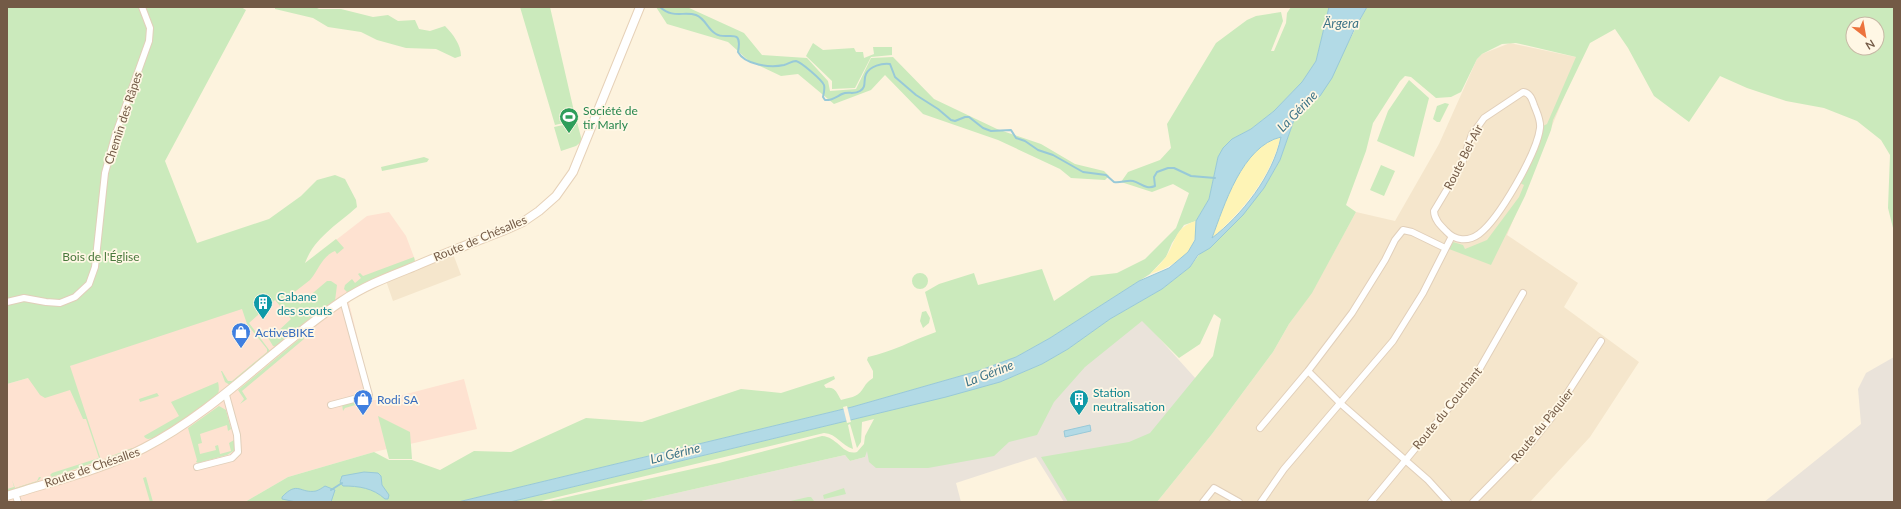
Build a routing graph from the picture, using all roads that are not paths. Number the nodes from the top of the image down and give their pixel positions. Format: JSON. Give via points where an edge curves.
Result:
{"nodes":[{"id":1,"x":142,"y":7,"type":"edge"},
{"id":2,"x":640,"y":7,"type":"edge"},
{"id":3,"x":1452,"y":236,"type":"junction"},
{"id":4,"x":1445,"y":248,"type":"junction"},
{"id":5,"x":1523,"y":293,"type":"dead end"},
{"id":6,"x":343,"y":300,"type":"junction"},
{"id":7,"x":7,"y":302,"type":"edge"},
{"id":8,"x":1601,"y":341,"type":"dead end"},
{"id":9,"x":1308,"y":371,"type":"junction"},
{"id":10,"x":226,"y":395,"type":"junction"},
{"id":11,"x":1340,"y":403,"type":"junction"},
{"id":12,"x":331,"y":405,"type":"dead end"},
{"id":13,"x":1260,"y":428,"type":"dead end"},
{"id":14,"x":1406,"y":460,"type":"junction"},
{"id":15,"x":198,"y":467,"type":"dead end"},
{"id":16,"x":11,"y":494,"type":"edge"},
{"id":17,"x":18,"y":502,"type":"edge"},
{"id":18,"x":1203,"y":502,"type":"edge"},
{"id":19,"x":1239,"y":502,"type":"edge"},
{"id":20,"x":1261,"y":502,"type":"edge"},
{"id":21,"x":1371,"y":502,"type":"edge"},
{"id":22,"x":1448,"y":502,"type":"edge"},
{"id":23,"x":1473,"y":502,"type":"edge"}],
"edges":[{"from":1,"to":7,"type":"street","name":"Chemin des Râpes","via":[[150,28],[149,41],[115,136],[105,173],[95,267],[90,284],[75,297],[60,303],[24,298]]},
{"from":2,"to":6,"type":"street","name":"Route de Chésalles","via":[[576,165],[556,196],[524,222],[385,278]]},
{"from":3,"to":3,"type":"street","name":"Route Bel-Air","via":[[1435,218],[1434,211],[1461,166],[1472,134],[1484,118],[1526,92],[1532,100],[1540,122],[1540,131],[1520,178],[1479,234],[1463,240]]},
{"from":3,"to":4,"type":"street"},
{"from":4,"to":9,"type":"street","via":[[1403,230],[1394,240],[1385,260],[1352,314]]},
{"from":4,"to":11,"type":"street","via":[[1404,325],[1373,366]]},
{"from":5,"to":14,"type":"street","name":"Route du Couchant","via":[[1476,375]]},
{"from":6,"to":10,"type":"street","name":"Route de Chésalles"},
{"from":6,"to":12,"type":"street","via":[[369,395]]},
{"from":8,"to":23,"type":"street","name":"Route du Pâquier","via":[[1570,392],[1527,448]]},
{"from":9,"to":11,"type":"street"},
{"from":9,"to":13,"type":"street"},
{"from":10,"to":15,"type":"street","via":[[237,436],[238,452],[232,458]]},
{"from":10,"to":16,"type":"street","name":"Route de Chésalles","via":[[182,426],[144,448],[122,458]]},
{"from":11,"to":14,"type":"street"},
{"from":11,"to":20,"type":"street","via":[[1284,469]]},
{"from":14,"to":21,"type":"street","name":"Route du Couchant"},
{"from":14,"to":22,"type":"street"},
{"from":16,"to":17,"type":"street","name":"Route de Chésalles"},
{"from":18,"to":19,"type":"street","via":[[1214,488]]}]}
